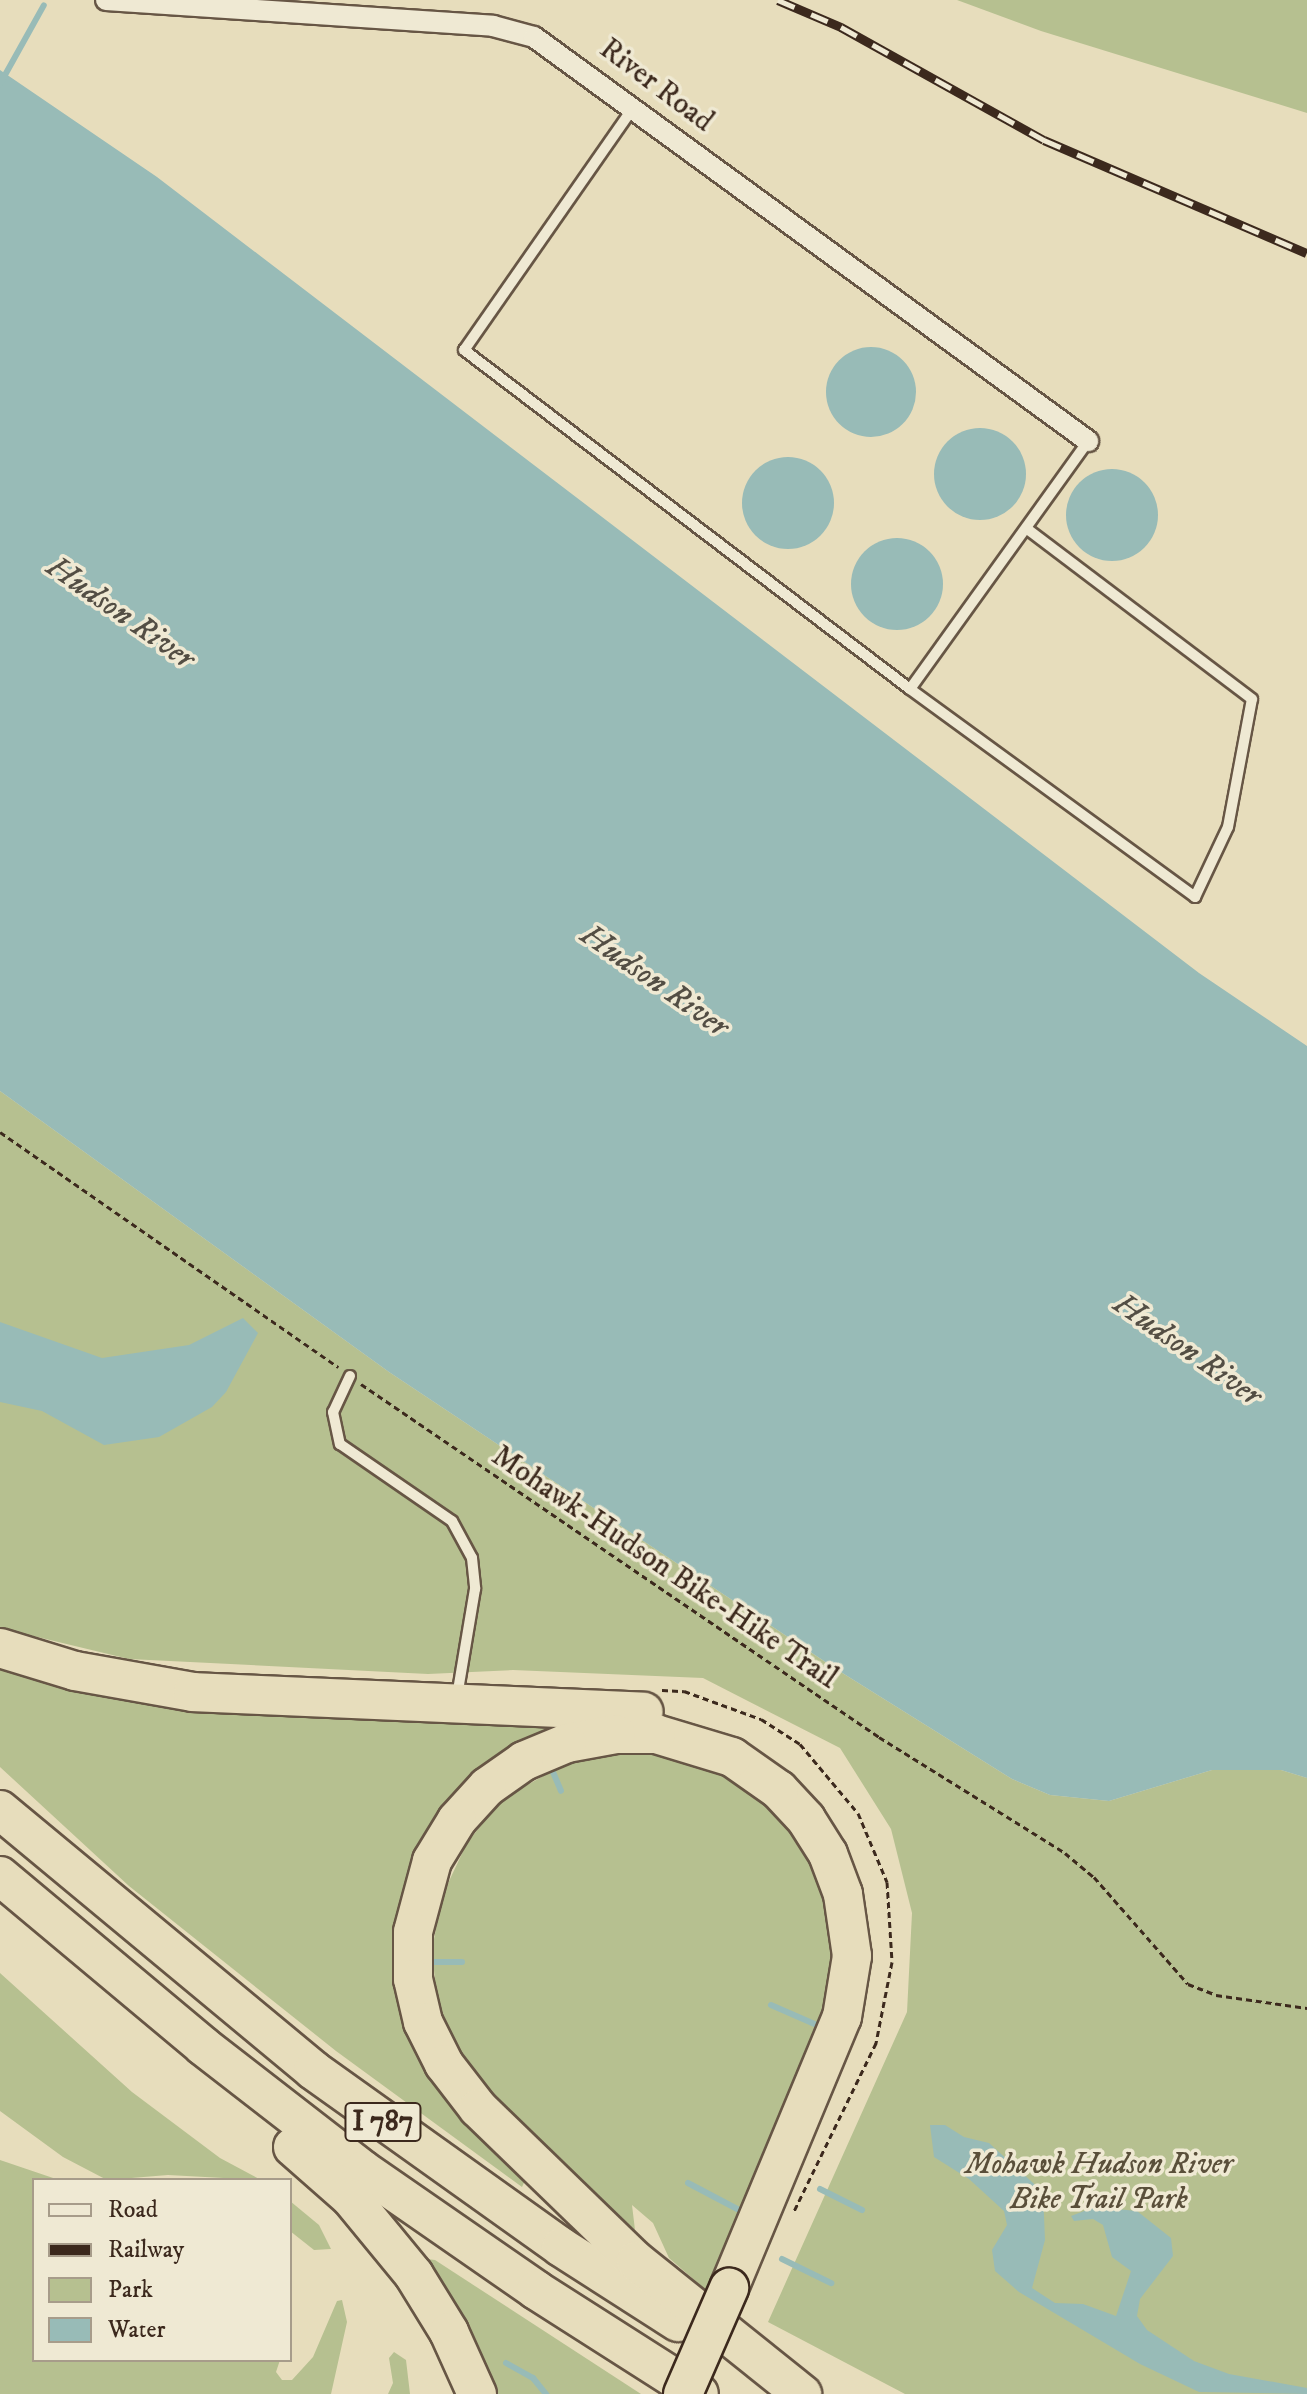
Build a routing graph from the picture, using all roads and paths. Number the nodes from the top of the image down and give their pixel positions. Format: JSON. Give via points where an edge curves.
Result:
{"nodes":[{"id":1,"x":106,"y":0,"type":"edge"},
{"id":2,"x":633,"y":108,"type":"junction"},
{"id":3,"x":1088,"y":441,"type":"joint"},
{"id":4,"x":1026,"y":528,"type":"junction"},
{"id":5,"x":910,"y":689,"type":"junction"},
{"id":6,"x":0,"y":1132,"type":"edge"},
{"id":7,"x":350,"y":1376,"type":"junction"},
{"id":8,"x":0,"y":1648,"type":"edge"},
{"id":9,"x":659,"y":1689,"type":"dead end"},
{"id":10,"x":456,"y":1704,"type":"junction"},
{"id":11,"x":0,"y":1810,"type":"edge"},
{"id":12,"x":0,"y":1876,"type":"edge"},
{"id":13,"x":0,"y":1889,"type":"edge"},
{"id":14,"x":1307,"y":2008,"type":"edge"},
{"id":15,"x":792,"y":2215,"type":"dead end"},
{"id":16,"x":737,"y":2293,"type":"junction"},
{"id":17,"x":477,"y":2394,"type":"edge"},
{"id":18,"x":683,"y":2394,"type":"edge"},
{"id":19,"x":702,"y":2394,"type":"edge"},
{"id":20,"x":799,"y":2394,"type":"edge"}],
"edges":[{"from":1,"to":2,"type":"street","name":"River Road","via":[[515,29],[568,57]]},
{"from":2,"to":3,"type":"street","name":"River Road"},
{"from":2,"to":5,"type":"lane","via":[[464,350]]},
{"from":3,"to":4,"type":"lane"},
{"from":4,"to":5,"type":"lane"},
{"from":4,"to":5,"type":"lane","via":[[1252,699],[1228,827],[1195,897]]},
{"from":6,"to":7,"type":"path","name":"Mohawk-Hudson Bike-Hike Trail"},
{"from":7,"to":10,"type":"lane","via":[[333,1412],[340,1444],[452,1521],[472,1558],[475,1589],[460,1654]]},
{"from":7,"to":14,"type":"path","name":"Mohawk-Hudson Bike-Hike Trail","via":[[853,1719],[1065,1853],[1094,1877],[1188,1984],[1216,1995]]},
{"from":8,"to":10,"type":"highway","via":[[75,1671],[193,1692]]},
{"from":9,"to":15,"type":"path","via":[[723,1704],[761,1719],[800,1744],[858,1813],[887,1882],[892,1962],[876,2043]]},
{"from":10,"to":16,"type":"highway","via":[[658,1712],[714,1725],[755,1744],[793,1772],[816,1795],[849,1846],[872,1923],[867,2006]]},
{"from":11,"to":20,"type":"highway","number":"I 787","via":[[234,2008],[394,2130],[573,2255]]},
{"from":12,"to":19,"type":"highway","number":"I 787","via":[[203,2046],[363,2170],[536,2290]]},
{"from":13,"to":17,"type":"highway","via":[[93,1985],[324,2172],[357,2205],[432,2301]]},
{"from":16,"to":18,"type":"highway","bridge":true},
{"from":16,"to":19,"type":"highway"},
{"from":16,"to":20,"type":"highway","via":[[842,2017],[852,1956],[843,1894],[828,1854],[806,1819],[779,1790],[732,1757],[656,1734],[616,1734],[567,1743],[524,1761],[487,1787],[457,1820],[432,1861],[413,1932],[413,1979],[423,2022],[444,2064],[478,2108],[636,2261]]}]}
